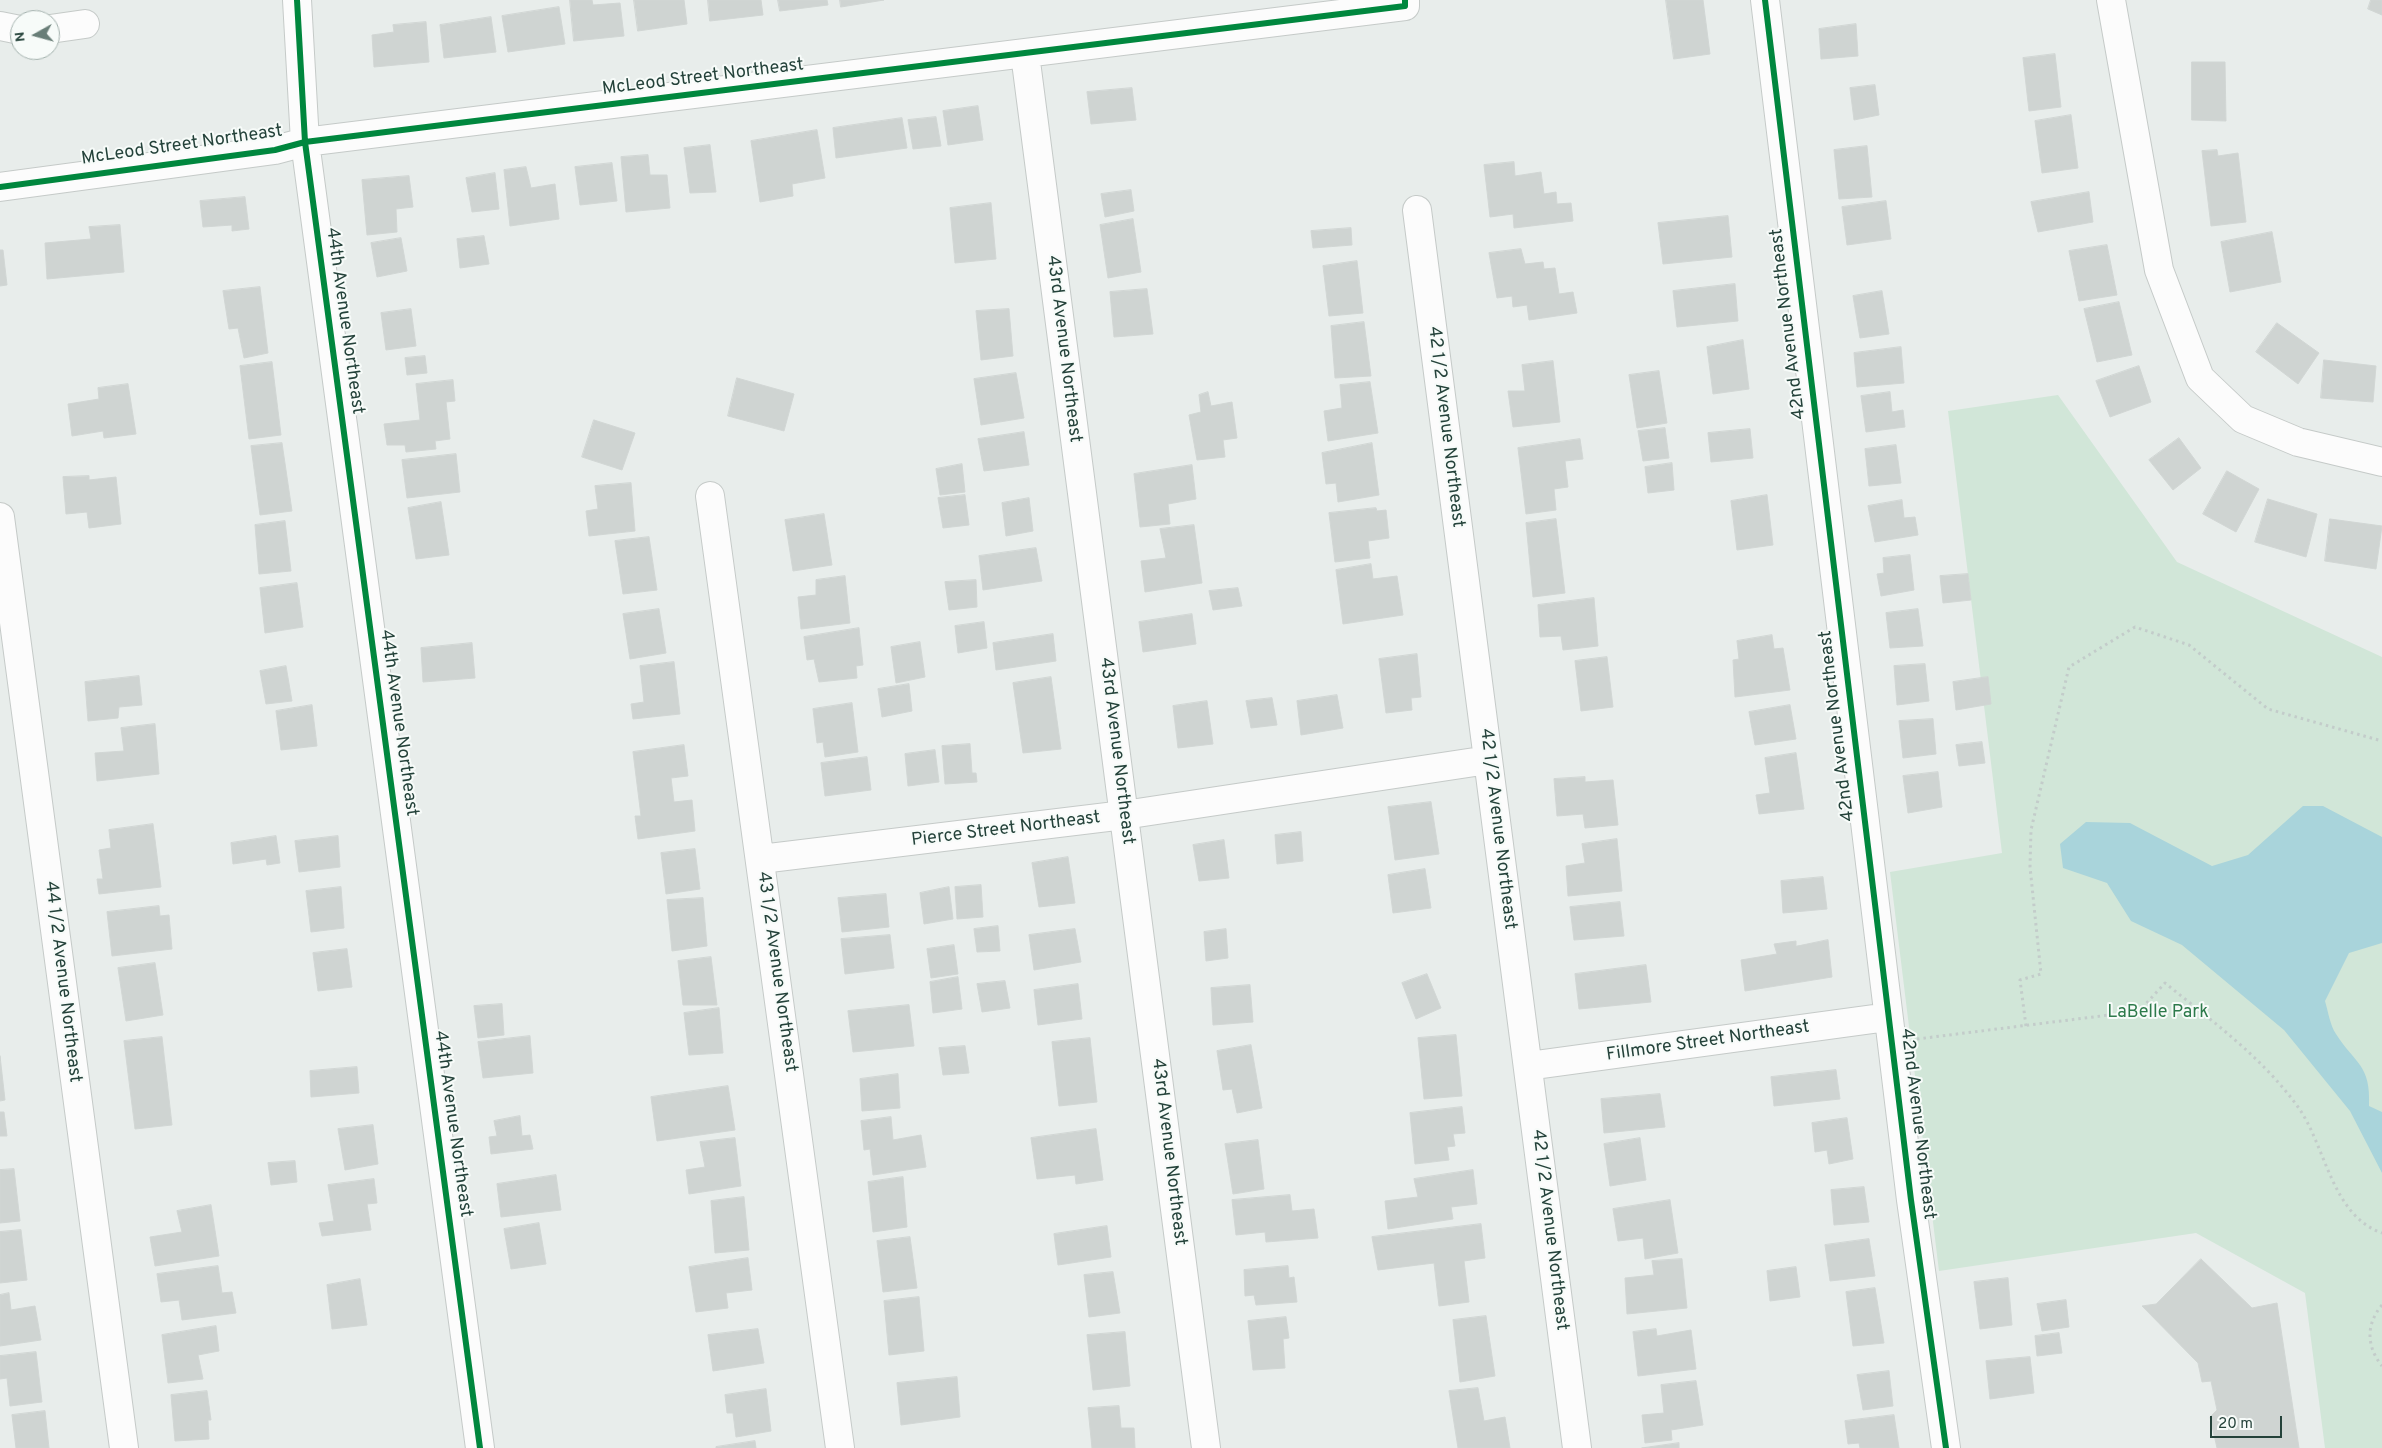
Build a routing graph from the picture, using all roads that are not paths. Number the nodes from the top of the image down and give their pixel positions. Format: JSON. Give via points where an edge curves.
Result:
{"nodes":[{"id":1,"x":297,"y":0,"type":"edge"},
{"id":2,"x":1405,"y":0,"type":"edge"},
{"id":3,"x":1765,"y":0,"type":"edge"},
{"id":4,"x":2111,"y":0,"type":"edge"},
{"id":5,"x":85,"y":24,"type":"dead end"},
{"id":6,"x":60,"y":28,"type":"edge"},
{"id":7,"x":1025,"y":54,"type":"junction"},
{"id":8,"x":305,"y":142,"type":"junction"},
{"id":9,"x":0,"y":187,"type":"edge"},
{"id":10,"x":1417,"y":210,"type":"dead end"},
{"id":11,"x":2382,"y":462,"type":"edge"},
{"id":12,"x":710,"y":496,"type":"dead end"},
{"id":13,"x":0,"y":517,"type":"edge"},
{"id":14,"x":5,"y":581,"type":"edge"},
{"id":15,"x":1488,"y":760,"type":"junction"},
{"id":16,"x":1124,"y":815,"type":"junction"},
{"id":17,"x":761,"y":859,"type":"junction"},
{"id":18,"x":1890,"y":1030,"type":"junction"},
{"id":19,"x":1528,"y":1066,"type":"junction"},
{"id":20,"x":124,"y":1448,"type":"edge"},
{"id":21,"x":480,"y":1448,"type":"edge"},
{"id":22,"x":840,"y":1448,"type":"edge"},
{"id":23,"x":1206,"y":1448,"type":"edge"},
{"id":24,"x":1577,"y":1448,"type":"edge"},
{"id":25,"x":1946,"y":1448,"type":"edge"}],
"edges":[{"from":1,"to":8,"type":"street","name":"44th Avenue Northeast"},
{"from":2,"to":7,"type":"street","name":"McLeod Street Northeast","via":[[1405,6]]},
{"from":3,"to":18,"type":"street","name":"42nd Avenue Northeast"},
{"from":4,"to":11,"type":"street","via":[[2159,270],[2200,378],[2243,419],[2298,442]]},
{"from":5,"to":6,"type":"street"},
{"from":7,"to":8,"type":"street","name":"McLeod Street Northeast"},
{"from":7,"to":16,"type":"street","name":"43rd Avenue Northeast"},
{"from":8,"to":9,"type":"street","name":"McLeod Street Northeast","via":[[275,150]]},
{"from":8,"to":21,"type":"street","name":"44th Avenue Northeast"},
{"from":10,"to":15,"type":"street","name":"42 1/2 Avenue Northeast"},
{"from":12,"to":17,"type":"street","name":"43 1/2 Avenue Northeast"},
{"from":13,"to":14,"type":"street","name":"44 1/2 Avenue Northeast"},
{"from":14,"to":20,"type":"street","name":"44 1/2 Avenue Northeast"},
{"from":15,"to":16,"type":"street","name":"Pierce Street Northeast"},
{"from":15,"to":19,"type":"street","name":"42 1/2 Avenue Northeast"},
{"from":16,"to":17,"type":"street","name":"Pierce Street Northeast"},
{"from":16,"to":23,"type":"street","name":"43rd Avenue Northeast"},
{"from":17,"to":22,"type":"street","name":"43 1/2 Avenue Northeast"},
{"from":18,"to":19,"type":"street","name":"Fillmore Street Northeast"},
{"from":18,"to":25,"type":"street","name":"42nd Avenue Northeast"},
{"from":19,"to":24,"type":"street","name":"42 1/2 Avenue Northeast"}]}
